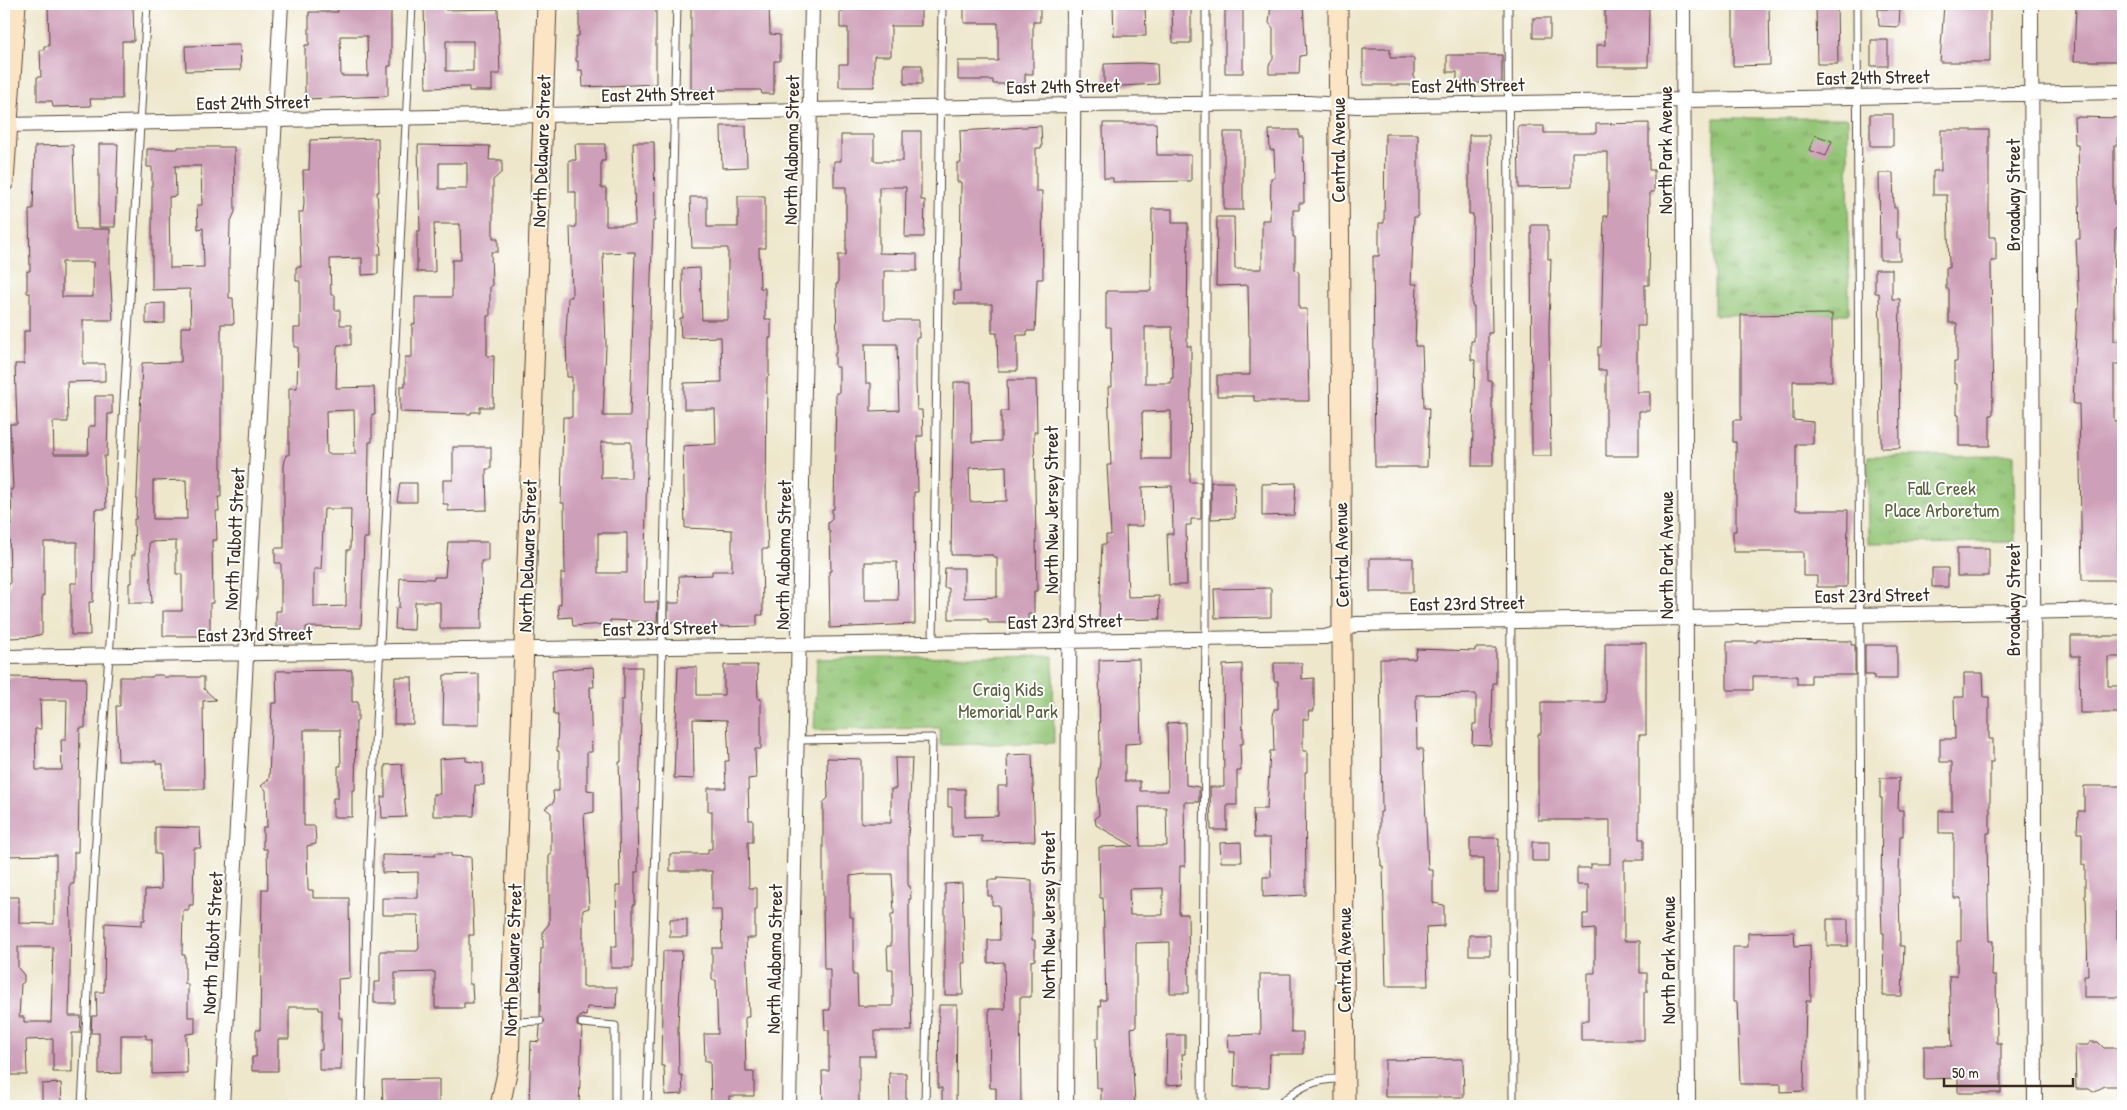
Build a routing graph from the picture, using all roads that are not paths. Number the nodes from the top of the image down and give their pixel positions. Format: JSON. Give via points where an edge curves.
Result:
{"nodes":[{"id":1,"x":16,"y":4,"type":"edge"},
{"id":2,"x":147,"y":4,"type":"edge"},
{"id":3,"x":281,"y":4,"type":"edge"},
{"id":4,"x":412,"y":4,"type":"edge"},
{"id":5,"x":547,"y":4,"type":"edge"},
{"id":6,"x":677,"y":4,"type":"edge"},
{"id":7,"x":812,"y":4,"type":"edge"},
{"id":8,"x":942,"y":4,"type":"edge"},
{"id":9,"x":1074,"y":4,"type":"edge"},
{"id":10,"x":1206,"y":4,"type":"edge"},
{"id":11,"x":1338,"y":4,"type":"edge"},
{"id":12,"x":1508,"y":4,"type":"edge"},
{"id":13,"x":1683,"y":4,"type":"edge"},
{"id":14,"x":1857,"y":4,"type":"edge"},
{"id":15,"x":2031,"y":4,"type":"edge"},
{"id":16,"x":2123,"y":92,"type":"edge"},
{"id":17,"x":2032,"y":93,"type":"junction"},
{"id":18,"x":1857,"y":96,"type":"junction"},
{"id":19,"x":1684,"y":100,"type":"junction"},
{"id":20,"x":1509,"y":103,"type":"junction"},
{"id":21,"x":1206,"y":104,"type":"junction"},
{"id":22,"x":1073,"y":105,"type":"junction"},
{"id":23,"x":1338,"y":105,"type":"junction"},
{"id":24,"x":940,"y":107,"type":"junction"},
{"id":25,"x":810,"y":110,"type":"junction"},
{"id":26,"x":676,"y":112,"type":"junction"},
{"id":27,"x":543,"y":115,"type":"junction"},
{"id":28,"x":406,"y":118,"type":"junction"},
{"id":29,"x":275,"y":120,"type":"junction"},
{"id":30,"x":140,"y":122,"type":"junction"},
{"id":31,"x":6,"y":125,"type":"edge"},
{"id":32,"x":4,"y":182,"type":"edge"},
{"id":33,"x":2123,"y":610,"type":"edge"},
{"id":34,"x":2032,"y":611,"type":"junction"},
{"id":35,"x":1861,"y":614,"type":"junction"},
{"id":36,"x":1685,"y":617,"type":"junction"},
{"id":37,"x":1512,"y":621,"type":"junction"},
{"id":38,"x":1342,"y":631,"type":"junction"},
{"id":39,"x":1206,"y":638,"type":"junction"},
{"id":40,"x":1069,"y":639,"type":"junction"},
{"id":41,"x":933,"y":642,"type":"junction"},
{"id":42,"x":800,"y":645,"type":"junction"},
{"id":43,"x":662,"y":646,"type":"junction"},
{"id":44,"x":523,"y":648,"type":"junction"},
{"id":45,"x":380,"y":651,"type":"junction"},
{"id":46,"x":246,"y":653,"type":"junction"},
{"id":47,"x":108,"y":655,"type":"junction"},
{"id":48,"x":4,"y":657,"type":"edge"},
{"id":49,"x":798,"y":740,"type":"junction"},
{"id":50,"x":540,"y":1021,"type":"dead end"},
{"id":51,"x":510,"y":1022,"type":"junction"},
{"id":52,"x":582,"y":1023,"type":"dead end"},
{"id":53,"x":1345,"y":1079,"type":"junction"},
{"id":54,"x":82,"y":1106,"type":"edge"},
{"id":55,"x":222,"y":1106,"type":"edge"},
{"id":56,"x":362,"y":1106,"type":"edge"},
{"id":57,"x":500,"y":1106,"type":"edge"},
{"id":58,"x":614,"y":1106,"type":"edge"},
{"id":59,"x":647,"y":1106,"type":"edge"},
{"id":60,"x":789,"y":1106,"type":"edge"},
{"id":61,"x":926,"y":1106,"type":"edge"},
{"id":62,"x":1066,"y":1106,"type":"edge"},
{"id":63,"x":1202,"y":1106,"type":"edge"},
{"id":64,"x":1278,"y":1106,"type":"edge"},
{"id":65,"x":1344,"y":1106,"type":"edge"},
{"id":66,"x":1513,"y":1106,"type":"edge"},
{"id":67,"x":1688,"y":1106,"type":"edge"},
{"id":68,"x":1862,"y":1106,"type":"edge"},
{"id":69,"x":2035,"y":1106,"type":"edge"}],
"edges":[{"from":1,"to":31,"type":"main road"},
{"from":2,"to":30,"type":"lane"},
{"from":3,"to":29,"type":"street","name":"North Talbott Street"},
{"from":4,"to":28,"type":"lane"},
{"from":5,"to":27,"type":"main road","name":"North Delaware Street"},
{"from":6,"to":26,"type":"lane"},
{"from":7,"to":25,"type":"street","name":"North Alabama Street"},
{"from":8,"to":24,"type":"lane"},
{"from":9,"to":22,"type":"street","name":"North New Jersey Street"},
{"from":10,"to":21,"type":"lane"},
{"from":11,"to":23,"type":"main road","name":"Central Avenue"},
{"from":12,"to":20,"type":"lane"},
{"from":13,"to":19,"type":"street","name":"North Park Avenue"},
{"from":14,"to":18,"type":"lane"},
{"from":15,"to":17,"type":"street","name":"Broadway Street"},
{"from":16,"to":17,"type":"street","name":"East 24th Street"},
{"from":17,"to":18,"type":"street","name":"East 24th Street"},
{"from":17,"to":34,"type":"street","name":"Broadway Street"},
{"from":18,"to":19,"type":"street","name":"East 24th Street"},
{"from":18,"to":35,"type":"lane"},
{"from":19,"to":20,"type":"street","name":"East 24th Street"},
{"from":19,"to":36,"type":"street","name":"North Park Avenue"},
{"from":20,"to":23,"type":"street","name":"East 24th Street"},
{"from":20,"to":37,"type":"lane"},
{"from":21,"to":22,"type":"street","name":"East 24th Street"},
{"from":21,"to":23,"type":"street","name":"East 24th Street"},
{"from":21,"to":39,"type":"lane"},
{"from":22,"to":24,"type":"street","name":"East 24th Street"},
{"from":22,"to":40,"type":"street","name":"North New Jersey Street"},
{"from":23,"to":38,"type":"main road","name":"Central Avenue"},
{"from":24,"to":25,"type":"street","name":"East 24th Street"},
{"from":24,"to":41,"type":"lane"},
{"from":25,"to":26,"type":"street","name":"East 24th Street"},
{"from":25,"to":42,"type":"street","name":"North Alabama Street"},
{"from":26,"to":27,"type":"street","name":"East 24th Street"},
{"from":26,"to":43,"type":"lane"},
{"from":27,"to":28,"type":"street","name":"East 24th Street"},
{"from":27,"to":44,"type":"main road","name":"North Delaware Street"},
{"from":28,"to":29,"type":"street","name":"East 24th Street"},
{"from":28,"to":45,"type":"lane"},
{"from":29,"to":30,"type":"street","name":"East 24th Street"},
{"from":29,"to":46,"type":"street","name":"North Talbott Street"},
{"from":30,"to":31,"type":"street","name":"East 24th Street"},
{"from":30,"to":47,"type":"lane"},
{"from":31,"to":32,"type":"main road"},
{"from":33,"to":34,"type":"street","name":"East 23rd Street"},
{"from":34,"to":35,"type":"street","name":"East 23rd Street"},
{"from":34,"to":69,"type":"street","name":"Broadway Street"},
{"from":35,"to":36,"type":"street","name":"East 23rd Street"},
{"from":35,"to":68,"type":"lane"},
{"from":36,"to":37,"type":"street","name":"East 23rd Street"},
{"from":36,"to":67,"type":"street","name":"North Park Avenue"},
{"from":37,"to":38,"type":"street","name":"East 23rd Street","via":[[1356,624]]},
{"from":37,"to":66,"type":"lane"},
{"from":38,"to":39,"type":"street","name":"East 23rd Street","via":[[1325,637]]},
{"from":38,"to":53,"type":"main road","name":"Central Avenue"},
{"from":39,"to":40,"type":"street","name":"East 23rd Street"},
{"from":39,"to":63,"type":"lane"},
{"from":40,"to":41,"type":"street","name":"East 23rd Street"},
{"from":40,"to":62,"type":"street","name":"North New Jersey Street"},
{"from":41,"to":42,"type":"street","name":"East 23rd Street"},
{"from":42,"to":43,"type":"street","name":"East 23rd Street"},
{"from":42,"to":49,"type":"street","name":"North Alabama Street"},
{"from":43,"to":44,"type":"street","name":"East 23rd Street"},
{"from":43,"to":59,"type":"lane"},
{"from":44,"to":45,"type":"street","name":"East 23rd Street"},
{"from":44,"to":51,"type":"main road","name":"North Delaware Street"},
{"from":45,"to":46,"type":"street","name":"East 23rd Street"},
{"from":45,"to":56,"type":"lane","via":[[369,863]]},
{"from":46,"to":47,"type":"street","name":"East 23rd Street"},
{"from":46,"to":55,"type":"street","name":"North Talbott Street"},
{"from":47,"to":48,"type":"street","name":"East 23rd Street"},
{"from":47,"to":54,"type":"lane"},
{"from":49,"to":60,"type":"street","name":"North Alabama Street"},
{"from":49,"to":61,"type":"lane","via":[[932,738]]},
{"from":50,"to":51,"type":"lane"},
{"from":51,"to":57,"type":"main road","name":"North Delaware Street","via":[[509,1063]]},
{"from":52,"to":58,"type":"lane","via":[[615,1026]]},
{"from":53,"to":64,"type":"lane","via":[[1326,1078],[1304,1085]]},
{"from":53,"to":65,"type":"main road","name":"Central Avenue"}]}
